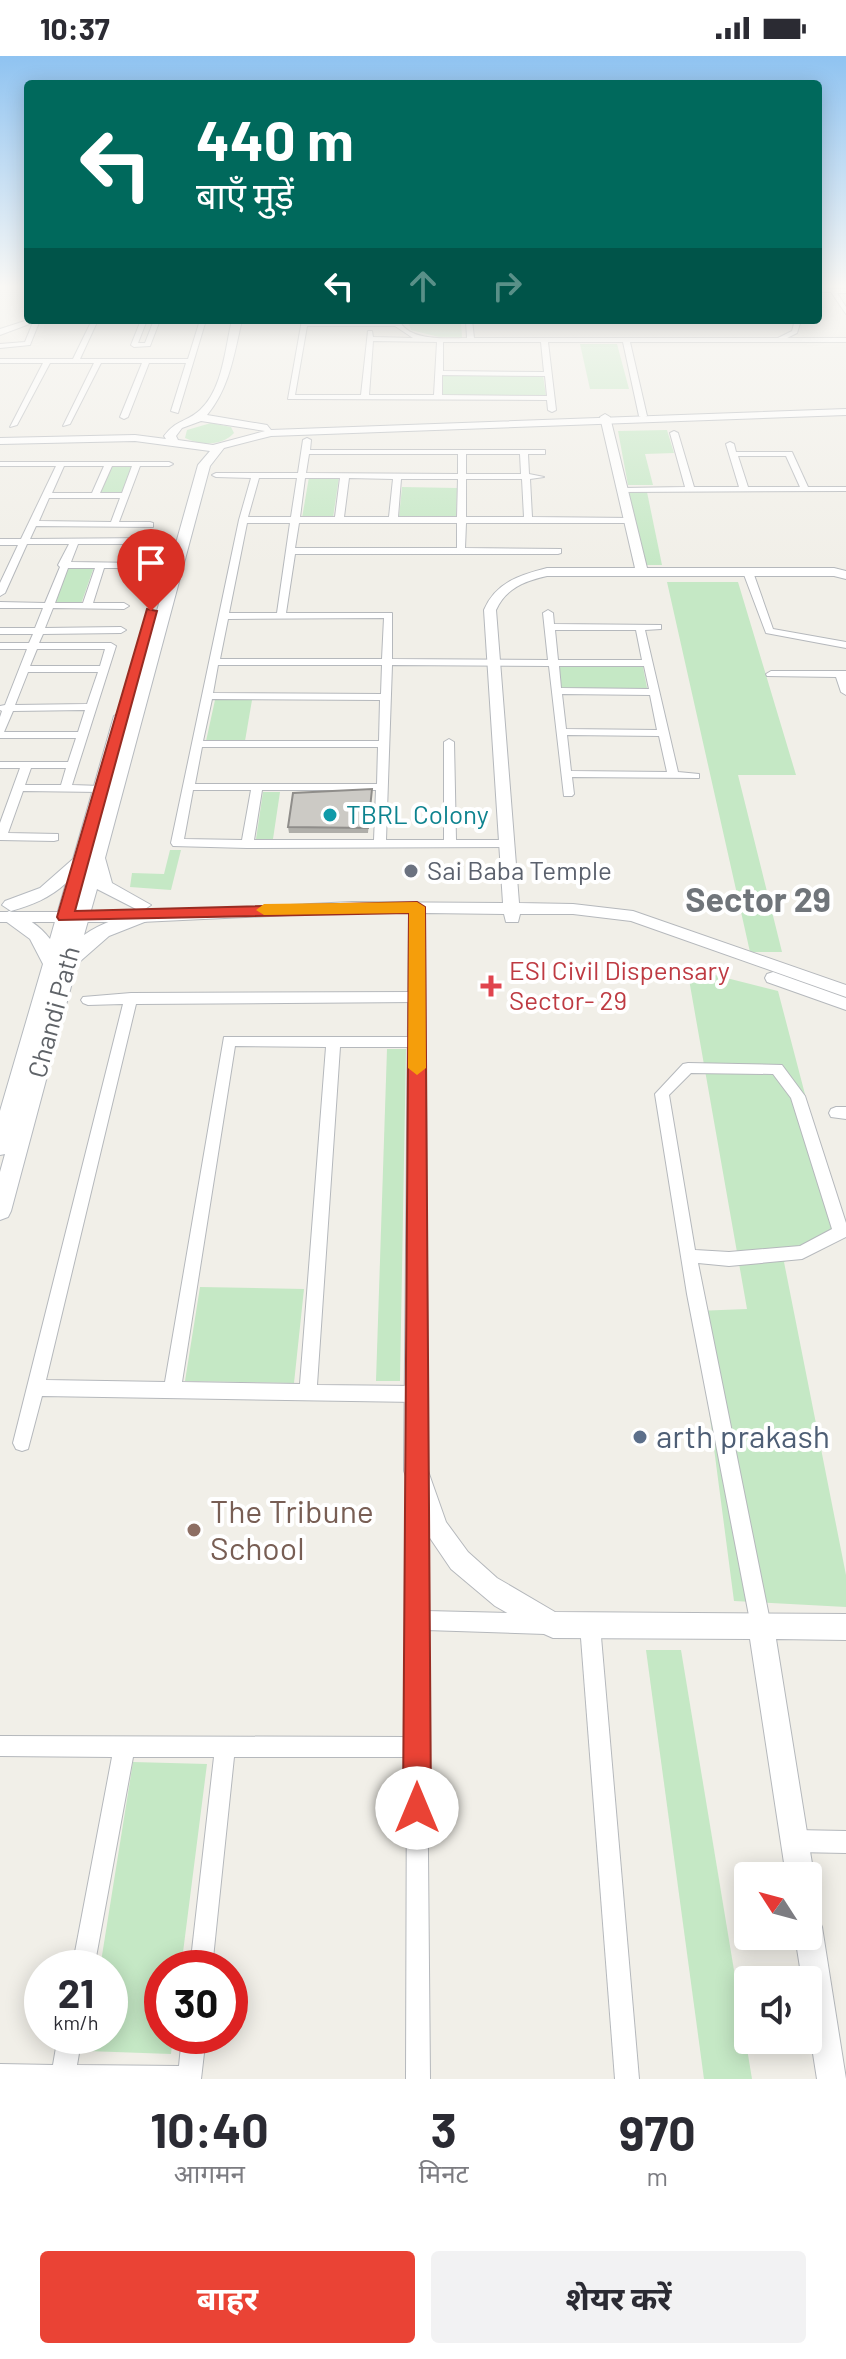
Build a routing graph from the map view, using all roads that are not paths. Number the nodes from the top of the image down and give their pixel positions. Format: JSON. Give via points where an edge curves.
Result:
{"nodes":[{"id":1,"x":38,"y":379,"type":"edge"},
{"id":2,"x":89,"y":379,"type":"edge"},
{"id":3,"x":139,"y":379,"type":"edge"},
{"id":4,"x":185,"y":379,"type":"edge"},
{"id":5,"x":221,"y":379,"type":"edge"},
{"id":6,"x":228,"y":379,"type":"edge"},
{"id":7,"x":294,"y":379,"type":"edge"},
{"id":8,"x":366,"y":379,"type":"edge"},
{"id":9,"x":439,"y":379,"type":"edge"},
{"id":10,"x":548,"y":379,"type":"edge"},
{"id":11,"x":635,"y":379,"type":"edge"},
{"id":12,"x":365,"y":397,"type":"junction"},
{"id":13,"x":438,"y":398,"type":"junction"},
{"id":14,"x":550,"y":398,"type":"junction"},
{"id":15,"x":552,"y":410,"type":"dead end"},
{"id":16,"x":846,"y":410,"type":"edge"},
{"id":17,"x":175,"y":411,"type":"dead end"},
{"id":18,"x":643,"y":416,"type":"junction"},
{"id":19,"x":124,"y":417,"type":"dead end"},
{"id":20,"x":605,"y":419,"type":"junction"},
{"id":21,"x":193,"y":420,"type":"junction"},
{"id":22,"x":230,"y":420,"type":"junction"},
{"id":23,"x":66,"y":424,"type":"dead end"},
{"id":24,"x":13,"y":425,"type":"dead end"},
{"id":25,"x":179,"y":425,"type":"junction"},
{"id":26,"x":242,"y":426,"type":"junction"},
{"id":27,"x":674,"y":433,"type":"dead end"},
{"id":28,"x":0,"y":439,"type":"edge"},
{"id":29,"x":240,"y":440,"type":"junction"},
{"id":30,"x":307,"y":440,"type":"dead end"},
{"id":31,"x":182,"y":445,"type":"junction"},
{"id":32,"x":219,"y":448,"type":"junction"},
{"id":33,"x":305,"y":452,"type":"junction"},
{"id":34,"x":462,"y":452,"type":"junction"},
{"id":35,"x":524,"y":452,"type":"junction"},
{"id":36,"x":542,"y":452,"type":"dead end"},
{"id":37,"x":0,"y":464,"type":"edge"},
{"id":38,"x":61,"y":464,"type":"junction"},
{"id":39,"x":109,"y":464,"type":"junction"},
{"id":40,"x":137,"y":464,"type":"junction"},
{"id":41,"x":169,"y":464,"type":"dead end"},
{"id":42,"x":302,"y":474,"type":"junction"},
{"id":43,"x":216,"y":475,"type":"dead end"},
{"id":44,"x":256,"y":475,"type":"junction"},
{"id":45,"x":345,"y":475,"type":"junction"},
{"id":46,"x":397,"y":475,"type":"junction"},
{"id":47,"x":462,"y":476,"type":"junction"},
{"id":48,"x":526,"y":476,"type":"junction"},
{"id":49,"x":540,"y":477,"type":"dead end"},
{"id":50,"x":690,"y":489,"type":"junction"},
{"id":51,"x":744,"y":489,"type":"junction"},
{"id":52,"x":805,"y":489,"type":"junction"},
{"id":53,"x":846,"y":489,"type":"edge"},
{"id":54,"x":622,"y":490,"type":"junction"},
{"id":55,"x":46,"y":495,"type":"junction"},
{"id":56,"x":95,"y":495,"type":"junction"},
{"id":57,"x":125,"y":496,"type":"junction"},
{"id":58,"x":243,"y":520,"type":"junction"},
{"id":59,"x":295,"y":520,"type":"junction"},
{"id":60,"x":339,"y":520,"type":"junction"},
{"id":61,"x":393,"y":520,"type":"junction"},
{"id":62,"x":461,"y":520,"type":"junction"},
{"id":63,"x":528,"y":520,"type":"junction"},
{"id":64,"x":629,"y":520,"type":"junction"},
{"id":65,"x":32,"y":523,"type":"junction"},
{"id":66,"x":114,"y":524,"type":"junction"},
{"id":67,"x":150,"y":525,"type":"dead end"},
{"id":68,"x":154,"y":541,"type":"dead end"},
{"id":69,"x":0,"y":542,"type":"edge"},
{"id":70,"x":22,"y":542,"type":"junction"},
{"id":71,"x":74,"y":542,"type":"junction"},
{"id":72,"x":291,"y":551,"type":"junction"},
{"id":73,"x":461,"y":551,"type":"junction"},
{"id":74,"x":558,"y":551,"type":"dead end"},
{"id":75,"x":63,"y":565,"type":"junction"},
{"id":76,"x":100,"y":565,"type":"junction"},
{"id":77,"x":139,"y":565,"type":"dead end"},
{"id":78,"x":642,"y":572,"type":"junction"},
{"id":79,"x":748,"y":572,"type":"junction"},
{"id":80,"x":842,"y":573,"type":"edge"},
{"id":81,"x":3,"y":579,"type":"edge"},
{"id":82,"x":0,"y":593,"type":"edge"},
{"id":83,"x":0,"y":605,"type":"edge"},
{"id":84,"x":48,"y":606,"type":"junction"},
{"id":85,"x":87,"y":606,"type":"junction"},
{"id":86,"x":124,"y":606,"type":"dead end"},
{"id":87,"x":548,"y":613,"type":"dead end"},
{"id":88,"x":224,"y":616,"type":"junction"},
{"id":89,"x":281,"y":616,"type":"junction"},
{"id":90,"x":549,"y":627,"type":"junction"},
{"id":91,"x":640,"y":627,"type":"junction"},
{"id":92,"x":658,"y":627,"type":"dead end"},
{"id":93,"x":121,"y":630,"type":"dead end"},
{"id":94,"x":0,"y":631,"type":"edge"},
{"id":95,"x":39,"y":631,"type":"junction"},
{"id":96,"x":846,"y":645,"type":"edge"},
{"id":97,"x":0,"y":646,"type":"edge"},
{"id":98,"x":34,"y":646,"type":"junction"},
{"id":99,"x":214,"y":662,"type":"junction"},
{"id":100,"x":387,"y":663,"type":"junction"},
{"id":101,"x":494,"y":663,"type":"junction"},
{"id":102,"x":553,"y":663,"type":"junction"},
{"id":103,"x":648,"y":663,"type":"junction"},
{"id":104,"x":24,"y":669,"type":"junction"},
{"id":105,"x":104,"y":669,"type":"junction"},
{"id":106,"x":771,"y":674,"type":"dead end"},
{"id":107,"x":843,"y":674,"type":"edge"},
{"id":108,"x":557,"y":691,"type":"junction"},
{"id":109,"x":654,"y":692,"type":"junction"},
{"id":110,"x":846,"y":692,"type":"edge"},
{"id":111,"x":207,"y":696,"type":"junction"},
{"id":112,"x":386,"y":697,"type":"junction"},
{"id":113,"x":91,"y":707,"type":"junction"},
{"id":114,"x":4,"y":708,"type":"edge"},
{"id":115,"x":0,"y":732,"type":"edge"},
{"id":116,"x":561,"y":732,"type":"junction"},
{"id":117,"x":663,"y":733,"type":"junction"},
{"id":118,"x":81,"y":735,"type":"junction"},
{"id":119,"x":449,"y":742,"type":"dead end"},
{"id":120,"x":197,"y":744,"type":"junction"},
{"id":121,"x":384,"y":744,"type":"junction"},
{"id":122,"x":0,"y":765,"type":"edge"},
{"id":123,"x":27,"y":765,"type":"junction"},
{"id":124,"x":71,"y":765,"type":"junction"},
{"id":125,"x":566,"y":774,"type":"junction"},
{"id":126,"x":673,"y":776,"type":"junction"},
{"id":127,"x":695,"y":776,"type":"dead end"},
{"id":128,"x":188,"y":787,"type":"junction"},
{"id":129,"x":257,"y":787,"type":"junction"},
{"id":130,"x":382,"y":787,"type":"junction"},
{"id":131,"x":65,"y":789,"type":"junction"},
{"id":132,"x":101,"y":789,"type":"junction"},
{"id":133,"x":17,"y":793,"type":"junction"},
{"id":134,"x":568,"y":794,"type":"dead end"},
{"id":135,"x":0,"y":798,"type":"edge"},
{"id":136,"x":0,"y":836,"type":"edge"},
{"id":137,"x":54,"y":837,"type":"dead end"},
{"id":138,"x":380,"y":843,"type":"junction"},
{"id":139,"x":247,"y":844,"type":"junction"},
{"id":140,"x":450,"y":844,"type":"junction"},
{"id":141,"x":507,"y":844,"type":"junction"},
{"id":142,"x":90,"y":857,"type":"junction"},
{"id":143,"x":5,"y":911,"type":"edge"},
{"id":144,"x":74,"y":911,"type":"junction"},
{"id":145,"x":142,"y":911,"type":"junction"},
{"id":146,"x":417,"y":913,"type":"junction"},
{"id":147,"x":512,"y":913,"type":"junction"},
{"id":148,"x":59,"y":964,"type":"junction"},
{"id":149,"x":846,"y":991,"type":"edge"},
{"id":150,"x":417,"y":997,"type":"junction"},
{"id":151,"x":131,"y":998,"type":"junction"},
{"id":152,"x":88,"y":1000,"type":"dead end"},
{"id":153,"x":846,"y":1004,"type":"edge"},
{"id":154,"x":333,"y":1042,"type":"junction"},
{"id":155,"x":417,"y":1042,"type":"junction"},
{"id":156,"x":0,"y":1147,"type":"edge"},
{"id":157,"x":0,"y":1211,"type":"edge"},
{"id":158,"x":689,"y":1256,"type":"junction"},
{"id":159,"x":36,"y":1388,"type":"junction"},
{"id":160,"x":172,"y":1390,"type":"junction"},
{"id":161,"x":308,"y":1392,"type":"junction"},
{"id":162,"x":416,"y":1394,"type":"junction"},
{"id":163,"x":22,"y":1443,"type":"dead end"},
{"id":164,"x":416,"y":1471,"type":"junction"},
{"id":165,"x":416,"y":1620,"type":"junction"},
{"id":166,"x":553,"y":1625,"type":"junction"},
{"id":167,"x":590,"y":1625,"type":"junction"},
{"id":168,"x":761,"y":1626,"type":"junction"},
{"id":169,"x":846,"y":1627,"type":"edge"},
{"id":170,"x":0,"y":1746,"type":"edge"},
{"id":171,"x":124,"y":1747,"type":"junction"},
{"id":172,"x":225,"y":1747,"type":"junction"},
{"id":173,"x":416,"y":1747,"type":"junction"},
{"id":174,"x":795,"y":1841,"type":"junction"},
{"id":175,"x":846,"y":1842,"type":"edge"},
{"id":176,"x":798,"y":1862,"type":"edge"},
{"id":177,"x":86,"y":1950,"type":"edge"},
{"id":178,"x":203,"y":1950,"type":"edge"},
{"id":179,"x":812,"y":1950,"type":"edge"},
{"id":180,"x":67,"y":2054,"type":"edge"},
{"id":181,"x":192,"y":2054,"type":"edge"},
{"id":182,"x":0,"y":2076,"type":"edge"},
{"id":183,"x":63,"y":2077,"type":"junction"},
{"id":184,"x":189,"y":2079,"type":"edge"},
{"id":185,"x":418,"y":2079,"type":"edge"},
{"id":186,"x":627,"y":2079,"type":"edge"},
{"id":187,"x":832,"y":2079,"type":"edge"}],
"edges":[{"from":1,"to":24,"type":"street"},
{"from":2,"to":23,"type":"street"},
{"from":3,"to":19,"type":"street"},
{"from":4,"to":17,"type":"street"},
{"from":5,"to":21,"type":"main road","via":[[216,397]]},
{"from":6,"to":22,"type":"main road","via":[[222,405]]},
{"from":7,"to":12,"type":"street","via":[[291,397]]},
{"from":8,"to":12,"type":"street"},
{"from":9,"to":13,"type":"street"},
{"from":10,"to":14,"type":"street"},
{"from":11,"to":18,"type":"street"},
{"from":12,"to":13,"type":"street"},
{"from":13,"to":14,"type":"street"},
{"from":14,"to":15,"type":"street"},
{"from":16,"to":18,"type":"main road"},
{"from":16,"to":20,"type":"main road"},
{"from":18,"to":20,"type":"main road"},
{"from":20,"to":26,"type":"main road"},
{"from":20,"to":29,"type":"main road","via":[[284,433]]},
{"from":20,"to":54,"type":"street"},
{"from":21,"to":22,"type":"main road"},
{"from":21,"to":25,"type":"main road"},
{"from":22,"to":26,"type":"main road"},
{"from":25,"to":28,"type":"main road","via":[[136,433]]},
{"from":25,"to":31,"type":"main road","name":"Chandi Path","via":[[172,431]]},
{"from":26,"to":29,"type":"main road"},
{"from":27,"to":50,"type":"street"},
{"from":28,"to":31,"type":"main road","via":[[135,438]]},
{"from":29,"to":32,"type":"main road"},
{"from":30,"to":33,"type":"street"},
{"from":31,"to":32,"type":"main road"},
{"from":31,"to":132,"type":"main road","name":"Chandi Path","via":[[193,463]]},
{"from":32,"to":142,"type":"main road","name":"Chandi Path","via":[[204,465]]},
{"from":33,"to":34,"type":"street"},
{"from":33,"to":42,"type":"street"},
{"from":34,"to":35,"type":"street"},
{"from":34,"to":47,"type":"street"},
{"from":35,"to":36,"type":"street"},
{"from":35,"to":48,"type":"street"},
{"from":37,"to":38,"type":"street"},
{"from":38,"to":39,"type":"street"},
{"from":38,"to":55,"type":"street"},
{"from":39,"to":40,"type":"street"},
{"from":39,"to":56,"type":"street"},
{"from":40,"to":41,"type":"street"},
{"from":40,"to":57,"type":"street"},
{"from":42,"to":44,"type":"street"},
{"from":42,"to":45,"type":"street"},
{"from":42,"to":59,"type":"street"},
{"from":43,"to":44,"type":"street"},
{"from":44,"to":58,"type":"street"},
{"from":45,"to":46,"type":"street"},
{"from":45,"to":60,"type":"street"},
{"from":46,"to":47,"type":"street"},
{"from":46,"to":61,"type":"street"},
{"from":47,"to":48,"type":"street"},
{"from":47,"to":62,"type":"street"},
{"from":48,"to":49,"type":"street"},
{"from":48,"to":63,"type":"street"},
{"from":50,"to":51,"type":"street"},
{"from":50,"to":54,"type":"street"},
{"from":51,"to":52,"type":"street"},
{"from":51,"to":52,"type":"street","via":[[731,449],[789,454]]},
{"from":52,"to":53,"type":"street"},
{"from":54,"to":64,"type":"street"},
{"from":55,"to":56,"type":"street"},
{"from":55,"to":65,"type":"street"},
{"from":56,"to":57,"type":"street"},
{"from":57,"to":66,"type":"street"},
{"from":58,"to":59,"type":"street"},
{"from":58,"to":88,"type":"street"},
{"from":59,"to":60,"type":"street"},
{"from":59,"to":72,"type":"street"},
{"from":60,"to":61,"type":"street"},
{"from":61,"to":62,"type":"street"},
{"from":62,"to":63,"type":"street"},
{"from":62,"to":73,"type":"street"},
{"from":63,"to":64,"type":"street"},
{"from":64,"to":78,"type":"street"},
{"from":65,"to":66,"type":"street"},
{"from":65,"to":70,"type":"street"},
{"from":66,"to":67,"type":"street"},
{"from":68,"to":71,"type":"street"},
{"from":69,"to":70,"type":"street"},
{"from":70,"to":71,"type":"street"},
{"from":70,"to":81,"type":"street"},
{"from":71,"to":75,"type":"street"},
{"from":72,"to":73,"type":"street"},
{"from":72,"to":89,"type":"street"},
{"from":73,"to":74,"type":"street"},
{"from":75,"to":76,"type":"street"},
{"from":75,"to":84,"type":"street"},
{"from":76,"to":77,"type":"street"},
{"from":76,"to":85,"type":"street"},
{"from":78,"to":79,"type":"street"},
{"from":78,"to":101,"type":"street","via":[[547,572],[509,585],[494,597],[490,610]]},
{"from":79,"to":80,"type":"street"},
{"from":79,"to":96,"type":"street","via":[[769,631]]},
{"from":81,"to":82,"type":"street"},
{"from":83,"to":84,"type":"street"},
{"from":84,"to":85,"type":"street"},
{"from":84,"to":95,"type":"street"},
{"from":85,"to":86,"type":"street"},
{"from":87,"to":90,"type":"street"},
{"from":88,"to":89,"type":"street"},
{"from":88,"to":99,"type":"street"},
{"from":89,"to":100,"type":"street","via":[[389,615]]},
{"from":90,"to":91,"type":"street"},
{"from":90,"to":102,"type":"street"},
{"from":91,"to":92,"type":"street"},
{"from":91,"to":103,"type":"street"},
{"from":93,"to":95,"type":"street"},
{"from":94,"to":95,"type":"street"},
{"from":95,"to":98,"type":"street"},
{"from":97,"to":98,"type":"street"},
{"from":98,"to":104,"type":"street"},
{"from":98,"to":105,"type":"street","via":[[111,646]]},
{"from":99,"to":100,"type":"street"},
{"from":99,"to":111,"type":"street"},
{"from":100,"to":101,"type":"street"},
{"from":100,"to":112,"type":"street"},
{"from":101,"to":102,"type":"street"},
{"from":101,"to":141,"type":"street"},
{"from":102,"to":103,"type":"street"},
{"from":102,"to":108,"type":"street"},
{"from":103,"to":109,"type":"street"},
{"from":104,"to":105,"type":"street"},
{"from":104,"to":114,"type":"street"},
{"from":105,"to":113,"type":"street"},
{"from":106,"to":107,"type":"street"},
{"from":107,"to":110,"type":"street"},
{"from":108,"to":109,"type":"street"},
{"from":108,"to":116,"type":"street"},
{"from":109,"to":117,"type":"street"},
{"from":111,"to":112,"type":"street"},
{"from":111,"to":120,"type":"street"},
{"from":112,"to":121,"type":"street"},
{"from":113,"to":114,"type":"street"},
{"from":113,"to":118,"type":"street"},
{"from":114,"to":115,"type":"street"},
{"from":115,"to":118,"type":"street"},
{"from":116,"to":117,"type":"street"},
{"from":116,"to":125,"type":"street"},
{"from":117,"to":126,"type":"street"},
{"from":118,"to":124,"type":"street"},
{"from":119,"to":140,"type":"street"},
{"from":120,"to":121,"type":"street"},
{"from":120,"to":128,"type":"street"},
{"from":121,"to":130,"type":"street"},
{"from":122,"to":123,"type":"street"},
{"from":123,"to":124,"type":"street"},
{"from":123,"to":133,"type":"street"},
{"from":124,"to":131,"type":"street"},
{"from":125,"to":126,"type":"street"},
{"from":125,"to":134,"type":"street"},
{"from":126,"to":127,"type":"street"},
{"from":128,"to":129,"type":"street"},
{"from":128,"to":139,"type":"street","via":[[177,843]]},
{"from":129,"to":130,"type":"street"},
{"from":129,"to":139,"type":"street"},
{"from":130,"to":138,"type":"street"},
{"from":131,"to":132,"type":"street"},
{"from":131,"to":133,"type":"street"},
{"from":132,"to":142,"type":"main road","name":"Chandi Path"},
{"from":133,"to":135,"type":"street"},
{"from":133,"to":136,"type":"street"},
{"from":136,"to":137,"type":"street"},
{"from":138,"to":139,"type":"street"},
{"from":138,"to":140,"type":"street"},
{"from":140,"to":141,"type":"street"},
{"from":141,"to":147,"type":"street"},
{"from":142,"to":143,"type":"main road","via":[[46,892]]},
{"from":142,"to":144,"type":"main road","name":"Chandi Path"},
{"from":142,"to":145,"type":"main road","via":[[104,886]]},
{"from":143,"to":144,"type":"street"},
{"from":143,"to":148,"type":"main road","via":[[45,940]]},
{"from":144,"to":145,"type":"street"},
{"from":144,"to":148,"type":"main road","name":"Chandi Path"},
{"from":145,"to":146,"type":"street"},
{"from":145,"to":148,"type":"main road","via":[[105,927]]},
{"from":146,"to":147,"type":"street"},
{"from":146,"to":150,"type":"street"},
{"from":147,"to":149,"type":"street","via":[[573,909],[633,916]]},
{"from":147,"to":153,"type":"street","via":[[627,926]]},
{"from":148,"to":156,"type":"main road","name":"Chandi Path"},
{"from":148,"to":157,"type":"main road","name":"Chandi Path"},
{"from":150,"to":151,"type":"street"},
{"from":150,"to":155,"type":"street"},
{"from":151,"to":152,"type":"street"},
{"from":151,"to":159,"type":"street"},
{"from":154,"to":155,"type":"street"},
{"from":154,"to":160,"type":"street","via":[[229,1041]]},
{"from":154,"to":161,"type":"street"},
{"from":155,"to":162,"type":"street"},
{"from":158,"to":158,"type":"street","via":[[662,1094],[688,1068],[777,1069],[798,1096],[841,1232],[802,1252],[729,1259]]},
{"from":158,"to":168,"type":"street"},
{"from":159,"to":160,"type":"street"},
{"from":159,"to":163,"type":"street"},
{"from":160,"to":161,"type":"street"},
{"from":161,"to":162,"type":"street"},
{"from":162,"to":164,"type":"street"},
{"from":164,"to":165,"type":"street"},
{"from":164,"to":166,"type":"street","via":[[439,1533],[473,1574],[513,1605]]},
{"from":165,"to":166,"type":"street"},
{"from":165,"to":173,"type":"street"},
{"from":166,"to":167,"type":"street"},
{"from":167,"to":168,"type":"street"},
{"from":167,"to":186,"type":"street"},
{"from":168,"to":169,"type":"street"},
{"from":168,"to":174,"type":"street"},
{"from":170,"to":171,"type":"street"},
{"from":171,"to":172,"type":"street"},
{"from":171,"to":177,"type":"street"},
{"from":172,"to":173,"type":"street"},
{"from":172,"to":178,"type":"street"},
{"from":173,"to":185,"type":"street"},
{"from":174,"to":175,"type":"street"},
{"from":174,"to":176,"type":"street"},
{"from":179,"to":187,"type":"street"},
{"from":180,"to":183,"type":"street"},
{"from":181,"to":184,"type":"street"},
{"from":182,"to":183,"type":"street"},
{"from":183,"to":184,"type":"street"}]}
